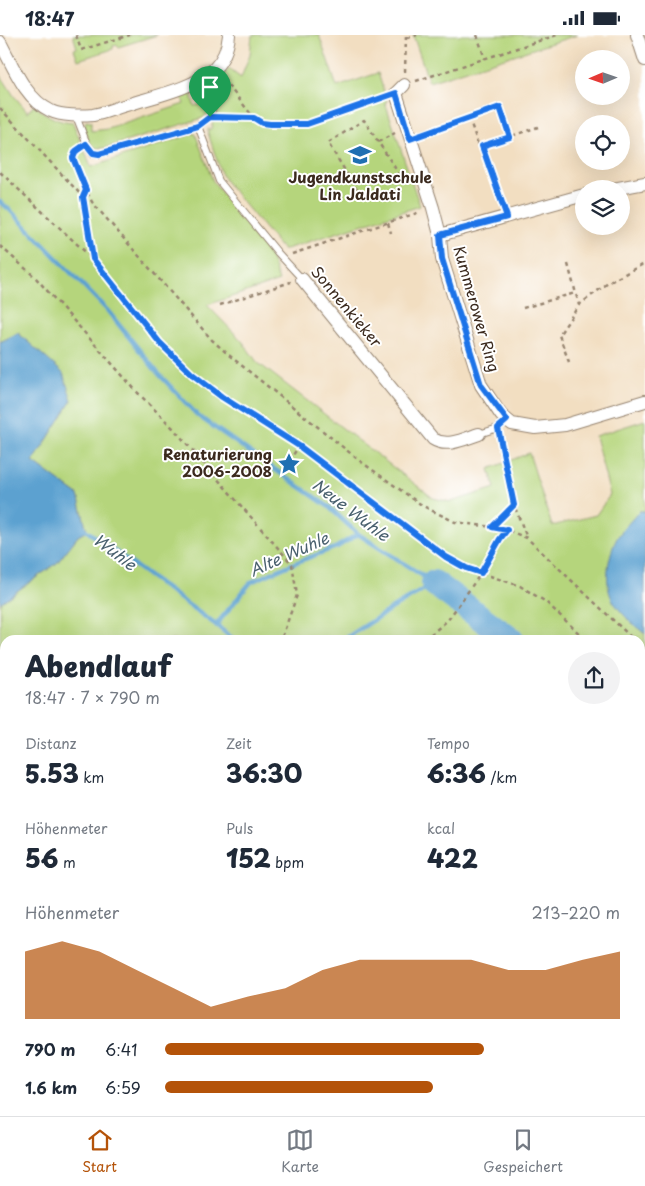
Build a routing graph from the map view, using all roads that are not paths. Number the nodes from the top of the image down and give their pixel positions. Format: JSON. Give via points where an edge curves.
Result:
{"nodes":[{"id":1,"x":229,"y":35,"type":"edge"},
{"id":2,"x":637,"y":35,"type":"edge"},
{"id":3,"x":0,"y":42,"type":"edge"},
{"id":4,"x":645,"y":60,"type":"edge"},
{"id":5,"x":210,"y":72,"type":"junction"},
{"id":6,"x":400,"y":89,"type":"road end"},
{"id":7,"x":76,"y":116,"type":"junction"},
{"id":8,"x":198,"y":126,"type":"junction"},
{"id":9,"x":645,"y":183,"type":"edge"},
{"id":10,"x":630,"y":186,"type":"edge"},
{"id":11,"x":575,"y":198,"type":"edge"},
{"id":12,"x":440,"y":235,"type":"junction"},
{"id":13,"x":302,"y":279,"type":"joint"},
{"id":14,"x":645,"y":401,"type":"edge"},
{"id":15,"x":502,"y":424,"type":"junction"},
{"id":16,"x":478,"y":434,"type":"joint"}],
"edges":[{"from":1,"to":5,"type":"street","via":[[225,51]]},
{"from":2,"to":4,"type":"street"},
{"from":3,"to":7,"type":"street","via":[[20,81],[38,101],[52,112]]},
{"from":5,"to":7,"type":"street","via":[[182,88],[94,115]]},
{"from":5,"to":8,"type":"lane","via":[[213,103],[210,117]]},
{"from":6,"to":12,"type":"street","name":"Kummerower Ring","via":[[408,135]]},
{"from":7,"to":8,"type":"lane","via":[[86,144],[93,153],[99,154]]},
{"from":8,"to":13,"type":"lane","name":"Sonnenkieker","via":[[219,181]]},
{"from":9,"to":10,"type":"street"},
{"from":11,"to":12,"type":"street","name":"Kummerower Ring"},
{"from":12,"to":15,"type":"street","name":"Kummerower Ring","via":[[442,259],[481,385]]},
{"from":13,"to":16,"type":"street","name":"Sonnenkieker","via":[[433,439],[448,443]]},
{"from":14,"to":15,"type":"street","via":[[564,425],[535,428]]},
{"from":15,"to":16,"type":"lane","name":"Sonnenkieker"}]}
